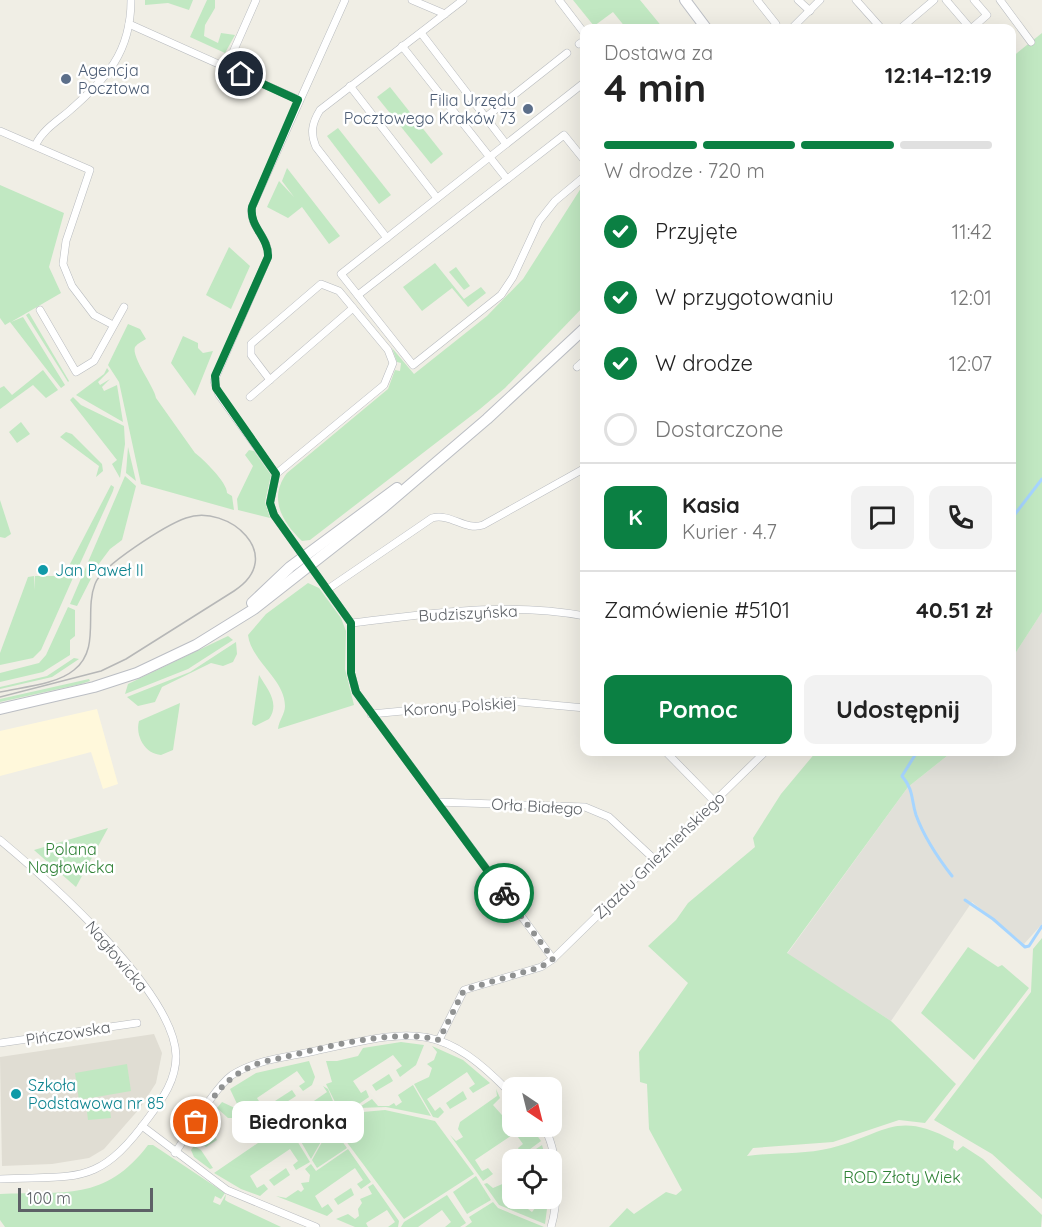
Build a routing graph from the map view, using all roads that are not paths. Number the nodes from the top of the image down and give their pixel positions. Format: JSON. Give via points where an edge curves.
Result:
{"nodes":[{"id":1,"x":131,"y":0,"type":"edge"},
{"id":2,"x":255,"y":0,"type":"edge"},
{"id":3,"x":345,"y":0,"type":"edge"},
{"id":4,"x":412,"y":0,"type":"edge"},
{"id":5,"x":463,"y":0,"type":"edge"},
{"id":6,"x":559,"y":0,"type":"edge"},
{"id":7,"x":685,"y":0,"type":"edge"},
{"id":8,"x":757,"y":0,"type":"edge"},
{"id":9,"x":798,"y":0,"type":"edge"},
{"id":10,"x":820,"y":0,"type":"edge"},
{"id":11,"x":856,"y":0,"type":"edge"},
{"id":12,"x":934,"y":0,"type":"edge"},
{"id":13,"x":946,"y":0,"type":"edge"},
{"id":14,"x":974,"y":0,"type":"edge"},
{"id":15,"x":1000,"y":0,"type":"edge"},
{"id":16,"x":432,"y":4,"type":"edge"},
{"id":17,"x":810,"y":11,"type":"junction"},
{"id":18,"x":445,"y":14,"type":"junction"},
{"id":19,"x":129,"y":24,"type":"junction"},
{"id":20,"x":703,"y":24,"type":"edge"},
{"id":21,"x":776,"y":24,"type":"dead end"},
{"id":22,"x":796,"y":24,"type":"edge"},
{"id":23,"x":877,"y":24,"type":"edge"},
{"id":24,"x":906,"y":24,"type":"edge"},
{"id":25,"x":967,"y":24,"type":"edge"},
{"id":26,"x":976,"y":24,"type":"edge"},
{"id":27,"x":580,"y":27,"type":"edge"},
{"id":28,"x":421,"y":33,"type":"junction"},
{"id":29,"x":1031,"y":42,"type":"dead end"},
{"id":30,"x":402,"y":46,"type":"junction"},
{"id":31,"x":567,"y":53,"type":"dead end"},
{"id":32,"x":226,"y":68,"type":"junction"},
{"id":33,"x":350,"y":86,"type":"junction"},
{"id":34,"x":580,"y":86,"type":"edge"},
{"id":35,"x":298,"y":100,"type":"junction"},
{"id":36,"x":486,"y":117,"type":"junction"},
{"id":37,"x":0,"y":131,"type":"edge"},
{"id":38,"x":36,"y":144,"type":"junction"},
{"id":39,"x":506,"y":144,"type":"junction"},
{"id":40,"x":580,"y":155,"type":"edge"},
{"id":41,"x":489,"y":157,"type":"junction"},
{"id":42,"x":507,"y":179,"type":"junction"},
{"id":43,"x":580,"y":180,"type":"edge"},
{"id":44,"x":437,"y":198,"type":"junction"},
{"id":45,"x":387,"y":238,"type":"junction"},
{"id":46,"x":358,"y":295,"type":"junction"},
{"id":47,"x":124,"y":307,"type":"dead end"},
{"id":48,"x":353,"y":308,"type":"junction"},
{"id":49,"x":40,"y":310,"type":"dead end"},
{"id":50,"x":113,"y":326,"type":"junction"},
{"id":51,"x":580,"y":327,"type":"edge"},
{"id":52,"x":580,"y":332,"type":"edge"},
{"id":53,"x":571,"y":339,"type":"junction"},
{"id":54,"x":580,"y":364,"type":"edge"},
{"id":55,"x":577,"y":367,"type":"dead end"},
{"id":56,"x":270,"y":380,"type":"junction"},
{"id":57,"x":250,"y":398,"type":"dead end"},
{"id":58,"x":580,"y":471,"type":"edge"},
{"id":59,"x":276,"y":474,"type":"junction"},
{"id":60,"x":307,"y":561,"type":"junction"},
{"id":61,"x":328,"y":589,"type":"junction"},
{"id":62,"x":580,"y":615,"type":"edge"},
{"id":63,"x":351,"y":623,"type":"junction"},
{"id":64,"x":580,"y":708,"type":"edge"},
{"id":65,"x":0,"y":709,"type":"edge"},
{"id":66,"x":371,"y":714,"type":"junction"},
{"id":67,"x":670,"y":756,"type":"edge"},
{"id":68,"x":761,"y":756,"type":"edge"},
{"id":69,"x":714,"y":801,"type":"junction"},
{"id":70,"x":437,"y":802,"type":"junction"},
{"id":71,"x":0,"y":840,"type":"edge"},
{"id":72,"x":654,"y":859,"type":"junction"},
{"id":73,"x":553,"y":959,"type":"junction"},
{"id":74,"x":137,"y":1023,"type":"dead end"},
{"id":75,"x":439,"y":1040,"type":"junction"},
{"id":76,"x":0,"y":1043,"type":"edge"},
{"id":77,"x":502,"y":1085,"type":"edge"},
{"id":78,"x":142,"y":1126,"type":"junction"},
{"id":79,"x":549,"y":1137,"type":"edge"},
{"id":80,"x":175,"y":1153,"type":"junction"},
{"id":81,"x":0,"y":1179,"type":"edge"},
{"id":82,"x":316,"y":1227,"type":"edge"},
{"id":83,"x":551,"y":1227,"type":"edge"}],
"edges":[{"from":1,"to":19,"type":"street"},
{"from":2,"to":32,"type":"street"},
{"from":3,"to":35,"type":"street"},
{"from":4,"to":16,"type":"street"},
{"from":5,"to":18,"type":"street"},
{"from":6,"to":27,"type":"street"},
{"from":7,"to":20,"type":"street"},
{"from":8,"to":21,"type":"street"},
{"from":9,"to":17,"type":"street"},
{"from":10,"to":17,"type":"street"},
{"from":11,"to":23,"type":"street"},
{"from":12,"to":24,"type":"street"},
{"from":13,"to":25,"type":"street"},
{"from":14,"to":26,"type":"street","via":[[987,15]]},
{"from":15,"to":29,"type":"street"},
{"from":16,"to":18,"type":"street"},
{"from":17,"to":22,"type":"street"},
{"from":18,"to":28,"type":"street"},
{"from":19,"to":32,"type":"street"},
{"from":19,"to":38,"type":"street","via":[[121,51],[106,77],[47,129]]},
{"from":28,"to":30,"type":"street"},
{"from":28,"to":36,"type":"street"},
{"from":30,"to":33,"type":"street"},
{"from":30,"to":41,"type":"street"},
{"from":31,"to":36,"type":"street"},
{"from":32,"to":35,"type":"street"},
{"from":33,"to":44,"type":"street"},
{"from":33,"to":45,"type":"street","via":[[320,110],[314,122],[313,140]]},
{"from":34,"to":39,"type":"street"},
{"from":35,"to":59,"type":"street","via":[[252,207],[252,219],[267,244],[268,257],[214,381],[219,395]]},
{"from":36,"to":39,"type":"street"},
{"from":37,"to":38,"type":"street"},
{"from":38,"to":50,"type":"street","via":[[90,170],[66,241],[63,264],[72,286],[94,315]]},
{"from":39,"to":41,"type":"street"},
{"from":40,"to":42,"type":"street","via":[[564,135]]},
{"from":41,"to":42,"type":"street"},
{"from":41,"to":44,"type":"street"},
{"from":42,"to":46,"type":"street"},
{"from":43,"to":46,"type":"street","via":[[539,221],[501,295],[413,365]]},
{"from":44,"to":45,"type":"street"},
{"from":45,"to":46,"type":"street","via":[[340,274]]},
{"from":47,"to":50,"type":"street"},
{"from":48,"to":56,"type":"street"},
{"from":48,"to":56,"type":"street","via":[[339,291],[321,284],[254,341],[251,355]]},
{"from":48,"to":59,"type":"street","via":[[391,356],[389,378]]},
{"from":49,"to":50,"type":"street","via":[[76,372],[94,361]]},
{"from":51,"to":53,"type":"street"},
{"from":52,"to":53,"type":"street"},
{"from":53,"to":60,"type":"street","via":[[487,419],[429,466],[379,499]]},
{"from":54,"to":55,"type":"street"},
{"from":56,"to":57,"type":"street"},
{"from":58,"to":61,"type":"street","via":[[475,528],[447,516],[432,518]]},
{"from":59,"to":60,"type":"street","via":[[270,494],[271,510]]},
{"from":60,"to":61,"type":"street"},
{"from":60,"to":65,"type":"street","via":[[230,624],[196,645],[137,673]]},
{"from":61,"to":63,"type":"street"},
{"from":62,"to":63,"type":"street","name":"Budziszyńska","via":[[479,609]]},
{"from":63,"to":66,"type":"street","via":[[352,683]]},
{"from":64,"to":66,"type":"street","name":"Korony Polskiej","via":[[509,701]]},
{"from":66,"to":70,"type":"street"},
{"from":67,"to":69,"type":"street"},
{"from":68,"to":69,"type":"street","name":"Zjazdu Gnieźnieńskiego"},
{"from":69,"to":72,"type":"street","name":"Zjazdu Gnieźnieńskiego"},
{"from":70,"to":72,"type":"street","name":"Orła Białego","via":[[585,807],[609,817]]},
{"from":70,"to":73,"type":"street"},
{"from":71,"to":78,"type":"street","name":"Nagłowicka","via":[[106,939],[145,986],[172,1034],[174,1072],[161,1100]]},
{"from":72,"to":73,"type":"street","name":"Zjazdu Gnieźnieńskiego"},
{"from":73,"to":75,"type":"street","name":"Zjazdu Gnieźnieńskiego","via":[[541,967],[464,990]]},
{"from":74,"to":76,"type":"street","name":"Pińczowska"},
{"from":75,"to":77,"type":"street","via":[[476,1059]]},
{"from":75,"to":80,"type":"street","via":[[416,1035],[386,1036],[248,1067],[227,1080]]},
{"from":78,"to":80,"type":"street"},
{"from":78,"to":81,"type":"street","name":"Nagłowicka","via":[[112,1161],[86,1174]]},
{"from":79,"to":83,"type":"street","via":[[555,1167]]},
{"from":80,"to":82,"type":"street","via":[[227,1190]]}]}
